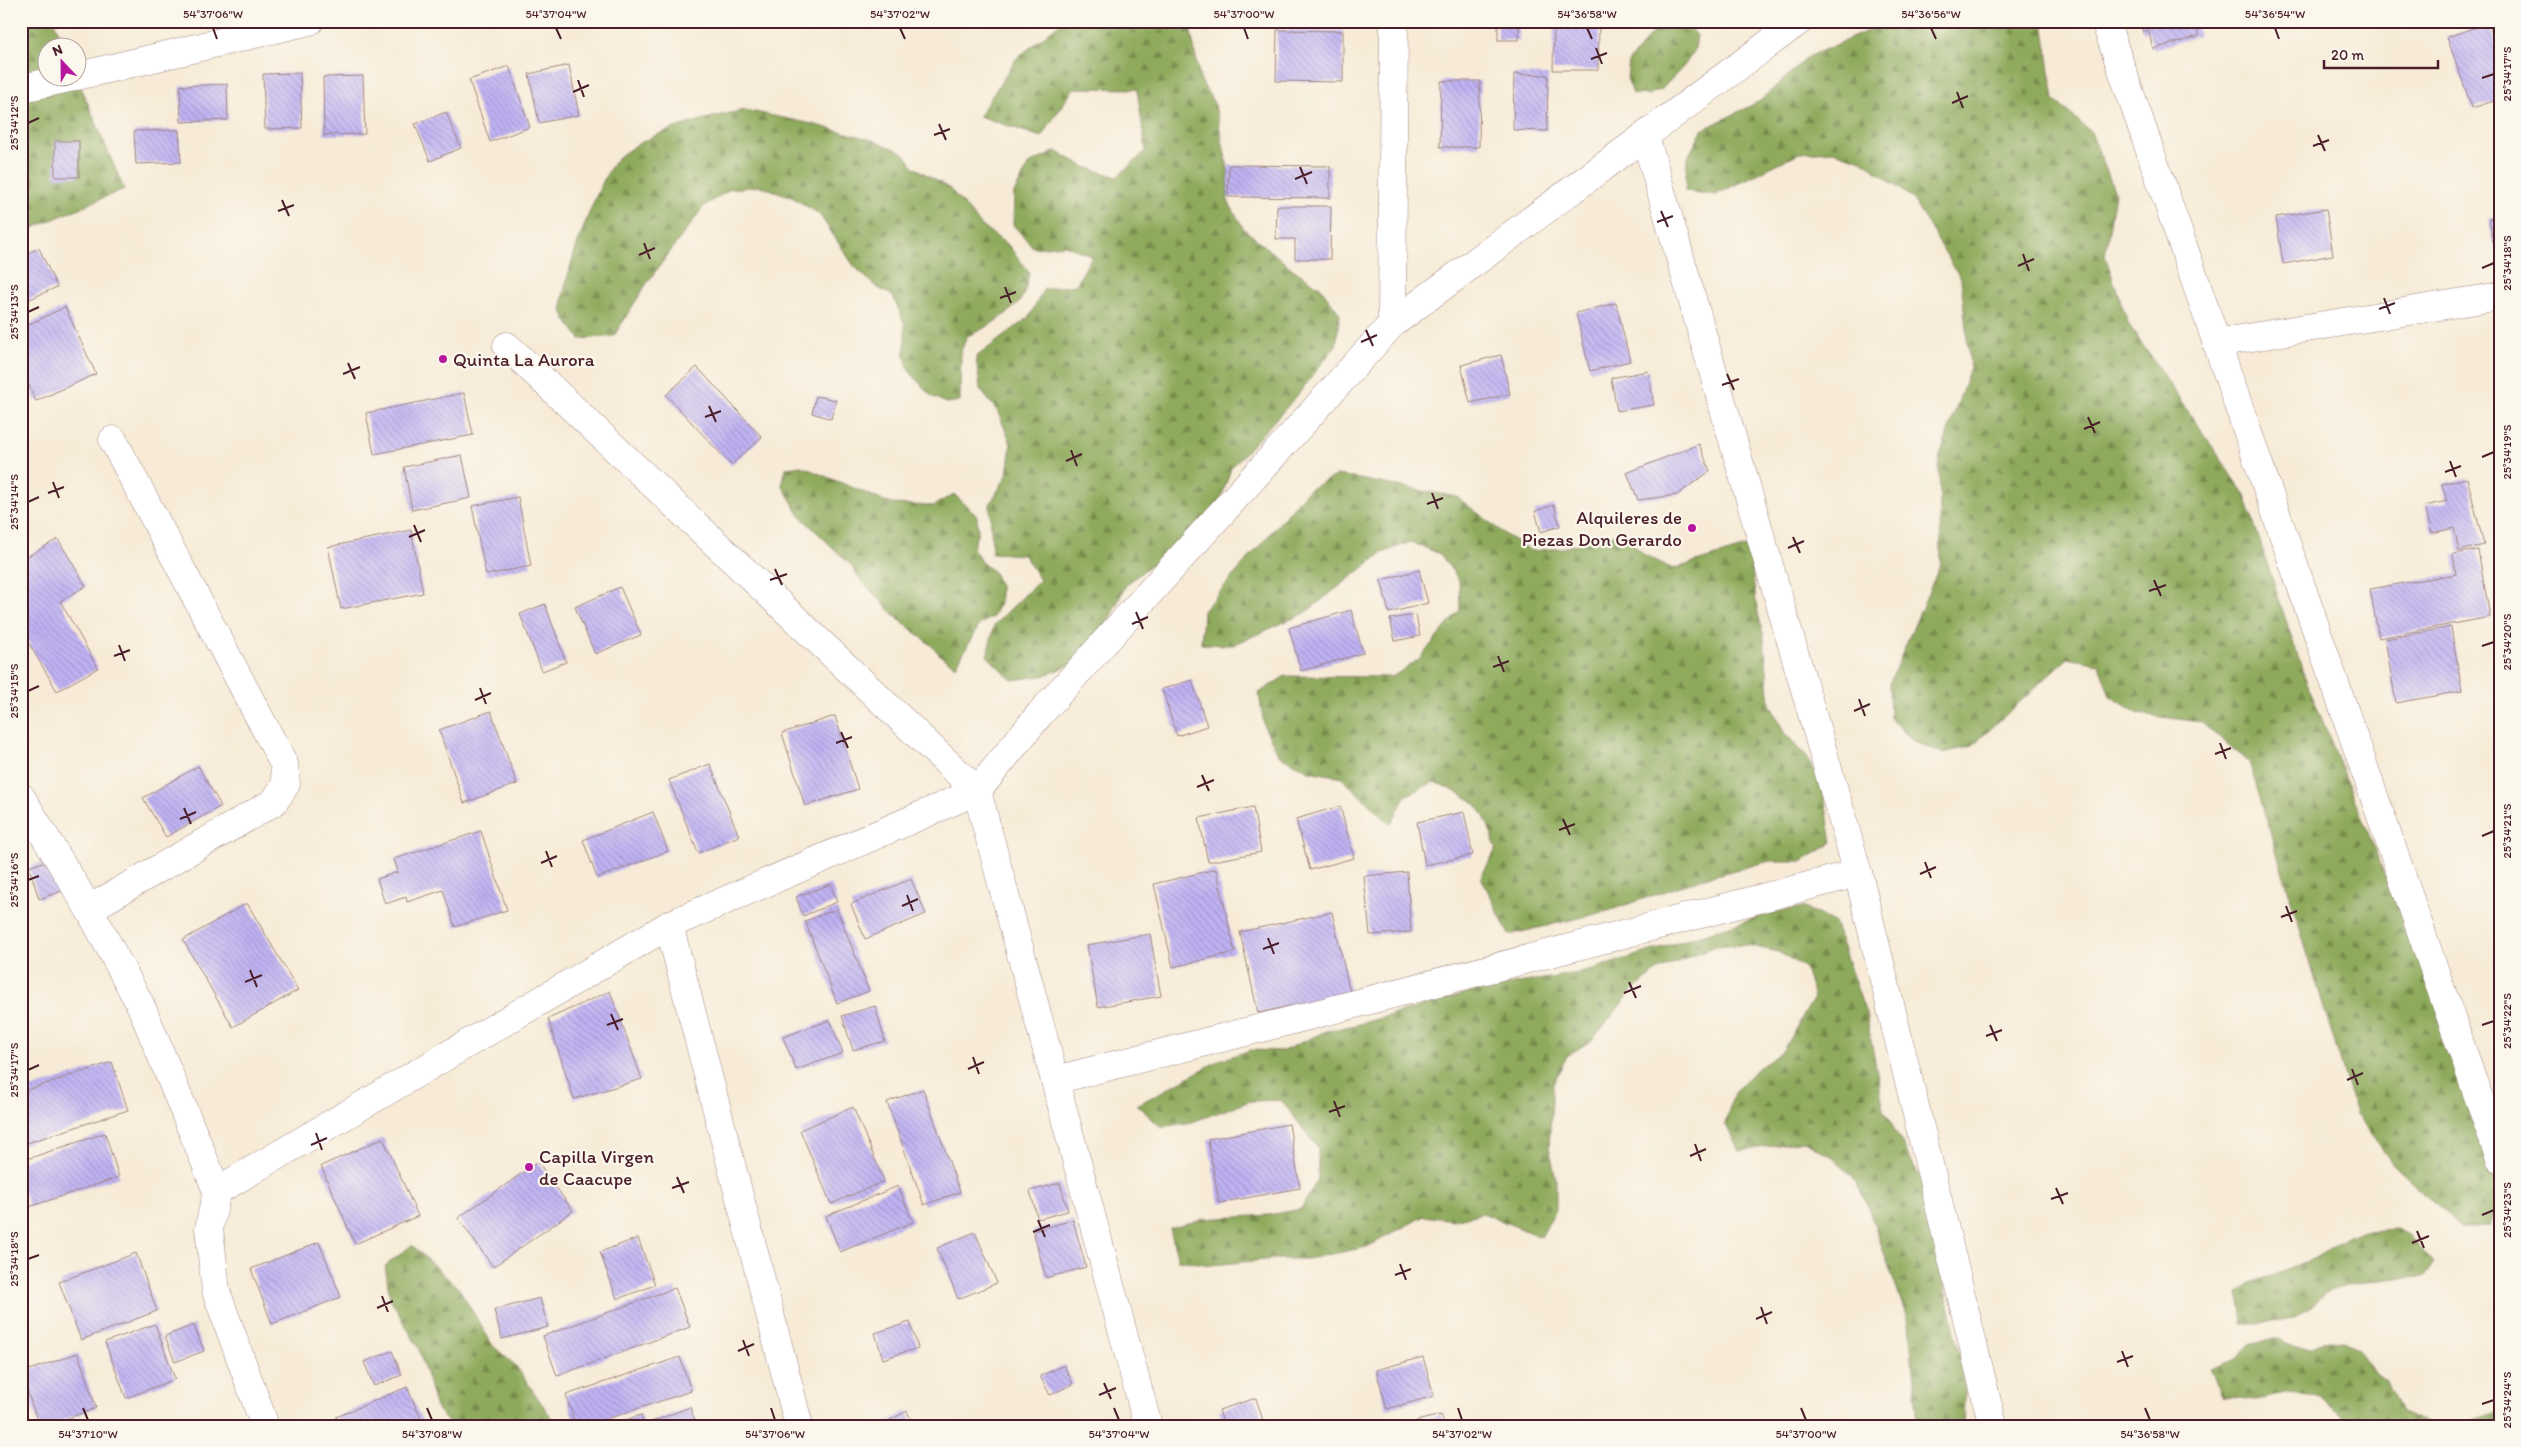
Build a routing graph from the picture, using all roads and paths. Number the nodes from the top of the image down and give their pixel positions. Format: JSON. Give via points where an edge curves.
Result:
{"nodes":[{"id":1,"x":310,"y":21,"type":"edge"},
{"id":2,"x":1394,"y":21,"type":"edge"},
{"id":3,"x":1799,"y":21,"type":"edge"},
{"id":4,"x":2105,"y":21,"type":"edge"},
{"id":5,"x":88,"y":74,"type":"edge"},
{"id":6,"x":38,"y":85,"type":"edge"},
{"id":7,"x":28,"y":87,"type":"dead end"},
{"id":8,"x":1645,"y":136,"type":"junction"},
{"id":9,"x":2500,"y":296,"type":"edge"},
{"id":10,"x":1392,"y":324,"type":"junction"},
{"id":11,"x":2216,"y":343,"type":"junction"},
{"id":12,"x":507,"y":346,"type":"dead end"},
{"id":13,"x":113,"y":440,"type":"dead end"},
{"id":14,"x":977,"y":791,"type":"junction"},
{"id":15,"x":21,"y":798,"type":"edge"},
{"id":16,"x":1858,"y":873,"type":"junction"},
{"id":17,"x":89,"y":910,"type":"junction"},
{"id":18,"x":669,"y":925,"type":"junction"},
{"id":19,"x":1055,"y":1080,"type":"junction"},
{"id":20,"x":2500,"y":1159,"type":"edge"},
{"id":21,"x":216,"y":1191,"type":"junction"},
{"id":22,"x":265,"y":1426,"type":"edge"},
{"id":23,"x":800,"y":1426,"type":"edge"},
{"id":24,"x":1148,"y":1426,"type":"edge"},
{"id":25,"x":1994,"y":1426,"type":"edge"}],
"edges":[{"from":1,"to":5,"type":"street"},
{"from":2,"to":10,"type":"street"},
{"from":3,"to":8,"type":"street"},
{"from":4,"to":11,"type":"street"},
{"from":6,"to":7,"type":"street"},
{"from":8,"to":10,"type":"street"},
{"from":8,"to":16,"type":"street"},
{"from":9,"to":11,"type":"street"},
{"from":10,"to":14,"type":"street","via":[[1045,708]]},
{"from":11,"to":20,"type":"street"},
{"from":12,"to":14,"type":"street"},
{"from":13,"to":17,"type":"street","via":[[284,764],[286,784],[274,802]]},
{"from":14,"to":18,"type":"street"},
{"from":14,"to":19,"type":"street"},
{"from":15,"to":17,"type":"street"},
{"from":16,"to":19,"type":"street"},
{"from":16,"to":25,"type":"street"},
{"from":17,"to":21,"type":"street","via":[[141,1006]]},
{"from":18,"to":21,"type":"street"},
{"from":18,"to":23,"type":"street"},
{"from":19,"to":24,"type":"street"},
{"from":21,"to":22,"type":"street","via":[[209,1228],[216,1291]]}]}
